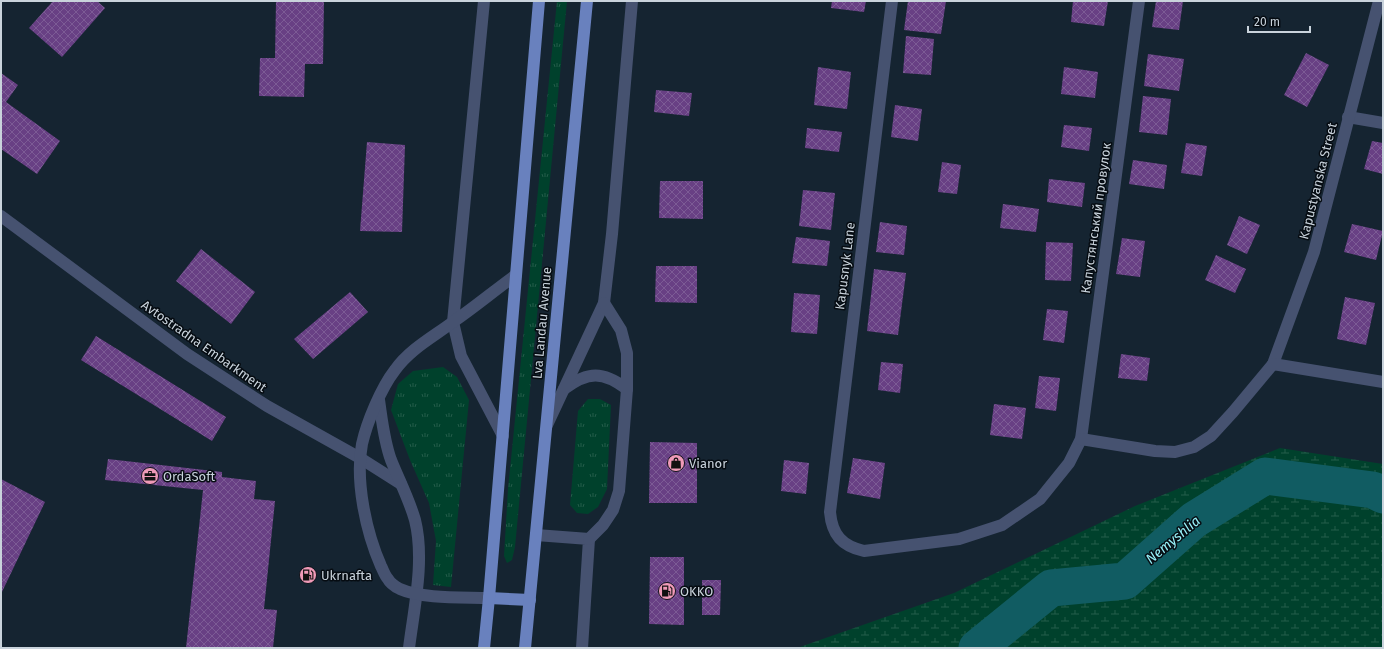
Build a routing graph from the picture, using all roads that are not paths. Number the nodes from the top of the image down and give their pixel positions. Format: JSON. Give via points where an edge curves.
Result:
{"nodes":[{"id":1,"x":484,"y":1,"type":"edge"},
{"id":2,"x":539,"y":1,"type":"edge"},
{"id":3,"x":587,"y":1,"type":"edge"},
{"id":4,"x":632,"y":1,"type":"edge"},
{"id":5,"x":892,"y":1,"type":"edge"},
{"id":6,"x":1139,"y":1,"type":"edge"},
{"id":7,"x":1379,"y":1,"type":"edge"},
{"id":8,"x":1348,"y":117,"type":"junction"},
{"id":9,"x":1383,"y":123,"type":"edge"},
{"id":10,"x":1,"y":216,"type":"edge"},
{"id":11,"x":516,"y":274,"type":"junction"},
{"id":12,"x":604,"y":303,"type":"junction"},
{"id":13,"x":453,"y":322,"type":"junction"},
{"id":14,"x":1273,"y":364,"type":"junction"},
{"id":15,"x":1383,"y":382,"type":"edge"},
{"id":16,"x":564,"y":389,"type":"junction"},
{"id":17,"x":627,"y":389,"type":"junction"},
{"id":18,"x":379,"y":399,"type":"junction"},
{"id":19,"x":546,"y":428,"type":"junction"},
{"id":20,"x":503,"y":436,"type":"junction"},
{"id":21,"x":1081,"y":439,"type":"junction"},
{"id":22,"x":360,"y":458,"type":"junction"},
{"id":23,"x":401,"y":484,"type":"junction"},
{"id":24,"x":536,"y":535,"type":"junction"},
{"id":25,"x":589,"y":539,"type":"junction"},
{"id":26,"x":417,"y":595,"type":"junction"},
{"id":27,"x":489,"y":598,"type":"junction"},
{"id":28,"x":530,"y":600,"type":"junction"},
{"id":29,"x":410,"y":648,"type":"edge"},
{"id":30,"x":484,"y":648,"type":"edge"},
{"id":31,"x":525,"y":648,"type":"edge"},
{"id":32,"x":582,"y":648,"type":"edge"}],
"edges":[{"from":1,"to":13,"type":"street"},
{"from":2,"to":11,"type":"main road"},
{"from":3,"to":19,"type":"main road","name":"Lva Landau Avenue"},
{"from":4,"to":12,"type":"street"},
{"from":5,"to":21,"type":"street","name":"Kapusnyk Lane","via":[[830,512],[835,534],[853,549],[864,551],[959,539],[1002,525],[1040,499],[1068,463]]},
{"from":6,"to":21,"type":"street","name":"Капустянський провулок"},
{"from":7,"to":8,"type":"street","name":"Kapustyanska Street"},
{"from":8,"to":9,"type":"street"},
{"from":8,"to":14,"type":"street","name":"Kapustyanska Street","via":[[1314,252]]},
{"from":10,"to":22,"type":"street","name":"Avtostradna Embarkment","via":[[187,354],[267,406]]},
{"from":11,"to":13,"type":"street"},
{"from":11,"to":20,"type":"main road"},
{"from":12,"to":16,"type":"street"},
{"from":12,"to":17,"type":"street","via":[[621,330],[627,353]]},
{"from":13,"to":18,"type":"street","via":[[408,355],[386,383]]},
{"from":13,"to":20,"type":"street","via":[[461,356]]},
{"from":14,"to":15,"type":"street"},
{"from":14,"to":21,"type":"street","name":"Kapustyanska Street","via":[[1211,436],[1194,447],[1175,452],[1155,452]]},
{"from":16,"to":17,"type":"street","via":[[574,381],[594,375],[616,380]]},
{"from":16,"to":19,"type":"street"},
{"from":17,"to":25,"type":"street","via":[[618,491],[613,510]]},
{"from":18,"to":22,"type":"street","via":[[362,443]]},
{"from":18,"to":23,"type":"street","via":[[383,434]]},
{"from":19,"to":24,"type":"main road","name":"Lva Landau Avenue"},
{"from":20,"to":27,"type":"main road"},
{"from":22,"to":23,"type":"street","name":"Avtostradna Embarkment"},
{"from":22,"to":26,"type":"street","via":[[365,514],[376,554],[387,579],[399,588]]},
{"from":23,"to":26,"type":"street","via":[[415,520],[418,547]]},
{"from":24,"to":25,"type":"street"},
{"from":24,"to":28,"type":"main road","name":"Lva Landau Avenue"},
{"from":25,"to":32,"type":"street"},
{"from":26,"to":27,"type":"street"},
{"from":26,"to":29,"type":"street"},
{"from":27,"to":28,"type":"main road"},
{"from":27,"to":30,"type":"main road"},
{"from":28,"to":31,"type":"main road","name":"Lva Landau Avenue"}]}
